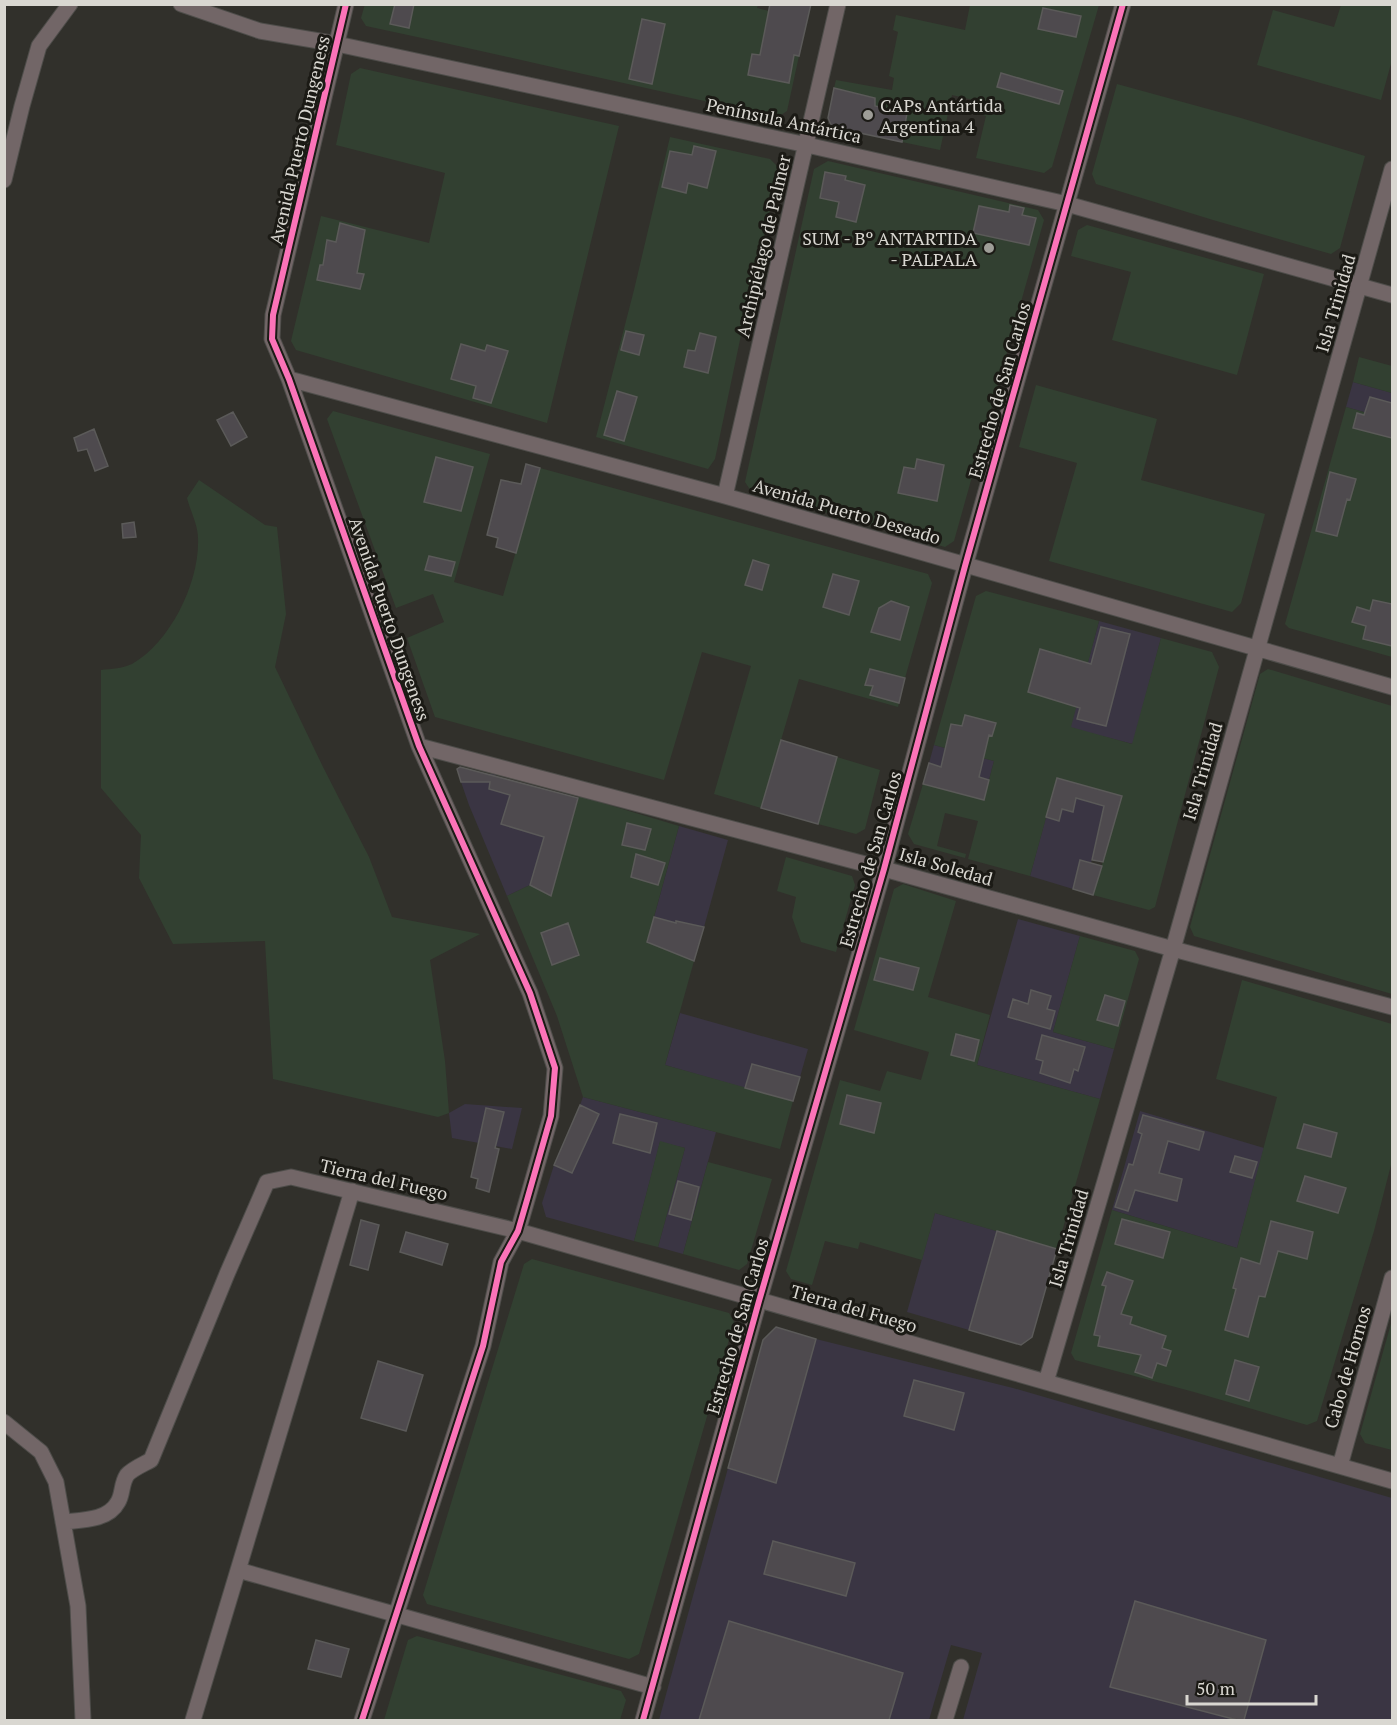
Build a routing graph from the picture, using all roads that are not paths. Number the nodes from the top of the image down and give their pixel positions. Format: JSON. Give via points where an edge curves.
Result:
{"nodes":[{"id":1,"x":70,"y":4,"type":"edge"},
{"id":2,"x":181,"y":4,"type":"edge"},
{"id":3,"x":346,"y":4,"type":"edge"},
{"id":4,"x":838,"y":4,"type":"edge"},
{"id":5,"x":1123,"y":4,"type":"edge"},
{"id":6,"x":337,"y":44,"type":"junction"},
{"id":7,"x":807,"y":145,"type":"junction"},
{"id":8,"x":1392,"y":169,"type":"edge"},
{"id":9,"x":4,"y":180,"type":"edge"},
{"id":10,"x":1067,"y":204,"type":"junction"},
{"id":11,"x":1360,"y":286,"type":"junction"},
{"id":12,"x":1392,"y":295,"type":"edge"},
{"id":13,"x":289,"y":379,"type":"junction"},
{"id":14,"x":725,"y":496,"type":"junction"},
{"id":15,"x":965,"y":566,"type":"junction"},
{"id":16,"x":1256,"y":648,"type":"junction"},
{"id":17,"x":1392,"y":687,"type":"edge"},
{"id":18,"x":418,"y":746,"type":"junction"},
{"id":19,"x":884,"y":869,"type":"junction"},
{"id":20,"x":1173,"y":949,"type":"junction"},
{"id":21,"x":1392,"y":1007,"type":"edge"},
{"id":22,"x":352,"y":1191,"type":"junction"},
{"id":23,"x":518,"y":1231,"type":"junction"},
{"id":24,"x":1392,"y":1278,"type":"edge"},
{"id":25,"x":759,"y":1301,"type":"junction"},
{"id":26,"x":1046,"y":1382,"type":"junction"},
{"id":27,"x":4,"y":1422,"type":"edge"},
{"id":28,"x":1340,"y":1466,"type":"junction"},
{"id":29,"x":1392,"y":1481,"type":"edge"},
{"id":30,"x":63,"y":1522,"type":"junction"},
{"id":31,"x":238,"y":1570,"type":"junction"},
{"id":32,"x":398,"y":1614,"type":"junction"},
{"id":33,"x":961,"y":1667,"type":"dead end"},
{"id":34,"x":653,"y":1687,"type":"junction"},
{"id":35,"x":83,"y":1720,"type":"edge"},
{"id":36,"x":193,"y":1720,"type":"edge"},
{"id":37,"x":362,"y":1720,"type":"edge"},
{"id":38,"x":644,"y":1720,"type":"edge"},
{"id":39,"x":945,"y":1720,"type":"edge"}],
"edges":[{"from":1,"to":9,"type":"street","via":[[39,46]]},
{"from":2,"to":6,"type":"street","name":"Península Antártica","via":[[260,31]]},
{"from":3,"to":6,"type":"street","name":"Avenida Puerto Dungeness"},
{"from":4,"to":7,"type":"street","name":"Archipiélago de Palmer"},
{"from":5,"to":10,"type":"street","name":"Estrecho de San Carlos"},
{"from":6,"to":7,"type":"street","name":"Península Antártica"},
{"from":6,"to":13,"type":"street","name":"Avenida Puerto Dungeness","via":[[273,315],[272,339]]},
{"from":7,"to":10,"type":"street","name":"Península Antártica"},
{"from":7,"to":14,"type":"street","name":"Archipiélago de Palmer"},
{"from":8,"to":11,"type":"street","name":"Isla Trinidad"},
{"from":10,"to":11,"type":"street","name":"Península Antártica"},
{"from":10,"to":15,"type":"street","name":"Estrecho de San Carlos"},
{"from":11,"to":12,"type":"street","name":"Península Antártica"},
{"from":11,"to":16,"type":"street","name":"Isla Trinidad"},
{"from":13,"to":14,"type":"street","name":"Avenida Puerto Deseado"},
{"from":13,"to":18,"type":"street","name":"Avenida Puerto Dungeness"},
{"from":14,"to":15,"type":"street","name":"Avenida Puerto Deseado"},
{"from":15,"to":16,"type":"street","name":"Avenida Puerto Deseado"},
{"from":15,"to":19,"type":"street","name":"Estrecho de San Carlos"},
{"from":16,"to":17,"type":"street","name":"Avenida Puerto Deseado"},
{"from":16,"to":20,"type":"street","name":"Isla Trinidad"},
{"from":18,"to":19,"type":"street","name":"Isla Soledad"},
{"from":18,"to":23,"type":"street","name":"Avenida Puerto Dungeness","via":[[530,993],[555,1068],[551,1116]]},
{"from":19,"to":20,"type":"street","name":"Isla Soledad"},
{"from":19,"to":25,"type":"street","name":"Estrecho de San Carlos"},
{"from":20,"to":21,"type":"street","name":"Isla Soledad"},
{"from":20,"to":26,"type":"street","name":"Isla Trinidad"},
{"from":22,"to":23,"type":"street","name":"Tierra del Fuego"},
{"from":22,"to":30,"type":"street","name":"Tierra del Fuego","via":[[291,1177],[267,1182],[151,1460],[128,1473],[119,1502],[111,1511],[96,1518]]},
{"from":22,"to":31,"type":"street"},
{"from":23,"to":25,"type":"street","name":"Tierra del Fuego"},
{"from":23,"to":32,"type":"street","name":"Avenida Puerto Dungeness","via":[[501,1262],[483,1346]]},
{"from":24,"to":28,"type":"street","name":"Cabo de Hornos"},
{"from":25,"to":26,"type":"street","name":"Tierra del Fuego"},
{"from":25,"to":34,"type":"street","name":"Estrecho de San Carlos"},
{"from":26,"to":28,"type":"street","name":"Tierra del Fuego"},
{"from":27,"to":30,"type":"street","via":[[41,1452],[56,1482]]},
{"from":28,"to":29,"type":"street","name":"Tierra del Fuego"},
{"from":30,"to":35,"type":"street","via":[[78,1606]]},
{"from":31,"to":32,"type":"street"},
{"from":31,"to":36,"type":"street"},
{"from":32,"to":34,"type":"street"},
{"from":32,"to":37,"type":"street","name":"Avenida Puerto Dungeness"},
{"from":33,"to":39,"type":"street"},
{"from":34,"to":38,"type":"street","name":"Estrecho de San Carlos"}]}
